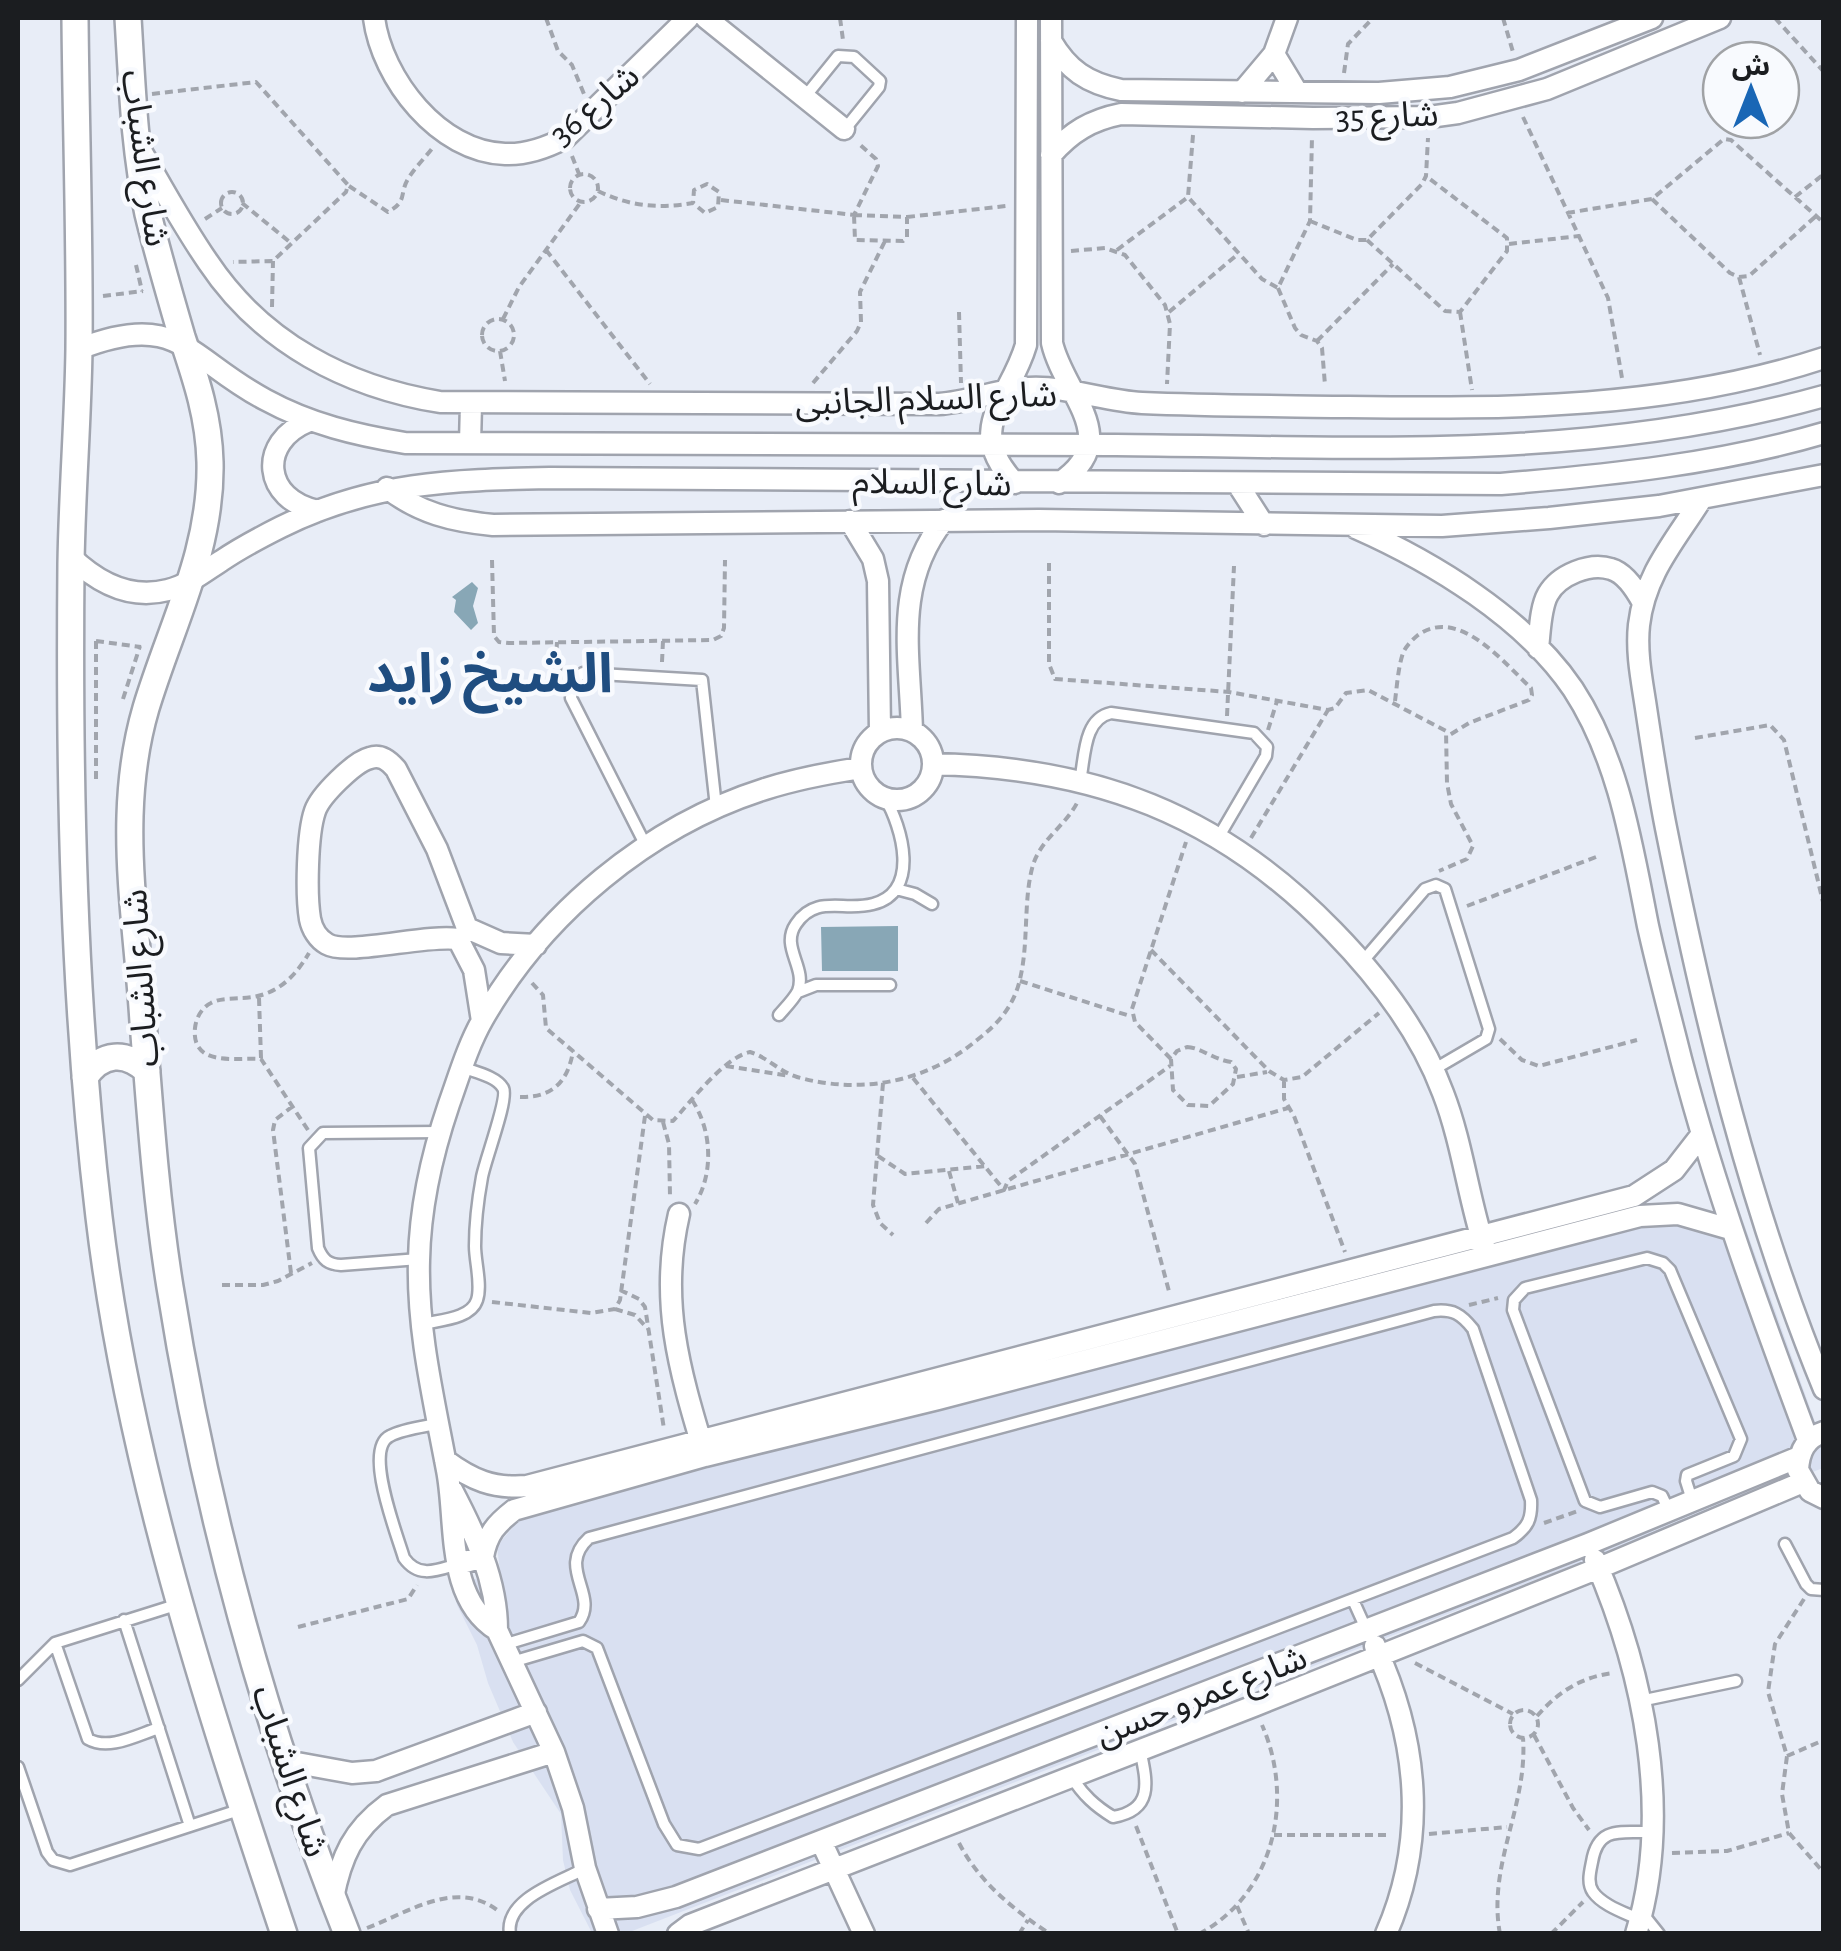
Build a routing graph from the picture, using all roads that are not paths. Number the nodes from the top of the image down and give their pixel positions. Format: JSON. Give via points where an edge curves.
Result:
{"nodes":[{"id":1,"x":75,"y":18,"type":"edge"},
{"id":2,"x":128,"y":18,"type":"edge"},
{"id":3,"x":374,"y":18,"type":"edge"},
{"id":4,"x":688,"y":18,"type":"edge"},
{"id":5,"x":706,"y":18,"type":"edge"},
{"id":6,"x":1027,"y":18,"type":"edge"},
{"id":7,"x":1051,"y":18,"type":"edge"},
{"id":8,"x":1287,"y":18,"type":"edge"},
{"id":9,"x":1652,"y":18,"type":"edge"},
{"id":10,"x":1720,"y":18,"type":"edge"},
{"id":11,"x":1051,"y":40,"type":"junction"},
{"id":12,"x":1274,"y":54,"type":"junction"},
{"id":13,"x":1242,"y":92,"type":"junction"},
{"id":14,"x":1297,"y":92,"type":"junction"},
{"id":15,"x":804,"y":98,"type":"junction"},
{"id":16,"x":844,"y":129,"type":"joint"},
{"id":17,"x":136,"y":144,"type":"junction"},
{"id":18,"x":1051,"y":154,"type":"junction"},
{"id":19,"x":184,"y":344,"type":"junction"},
{"id":20,"x":79,"y":350,"type":"junction"},
{"id":21,"x":1824,"y":358,"type":"edge"},
{"id":22,"x":1004,"y":392,"type":"junction"},
{"id":23,"x":1071,"y":392,"type":"junction"},
{"id":24,"x":1824,"y":396,"type":"edge"},
{"id":25,"x":471,"y":404,"type":"junction"},
{"id":26,"x":309,"y":420,"type":"junction"},
{"id":27,"x":1824,"y":433,"type":"edge"},
{"id":28,"x":470,"y":444,"type":"junction"},
{"id":29,"x":992,"y":444,"type":"junction"},
{"id":30,"x":1089,"y":445,"type":"junction"},
{"id":31,"x":1702,"y":460,"type":"junction"},
{"id":32,"x":1824,"y":475,"type":"edge"},
{"id":33,"x":1015,"y":483,"type":"junction"},
{"id":34,"x":1060,"y":483,"type":"junction"},
{"id":35,"x":1238,"y":484,"type":"junction"},
{"id":36,"x":386,"y":488,"type":"junction"},
{"id":37,"x":1706,"y":497,"type":"junction"},
{"id":38,"x":318,"y":511,"type":"junction"},
{"id":39,"x":944,"y":520,"type":"junction"},
{"id":40,"x":850,"y":521,"type":"junction"},
{"id":41,"x":1264,"y":524,"type":"junction"},
{"id":42,"x":1349,"y":526,"type":"junction"},
{"id":43,"x":72,"y":557,"type":"junction"},
{"id":44,"x":192,"y":581,"type":"junction"},
{"id":45,"x":1643,"y":602,"type":"junction"},
{"id":46,"x":880,"y":603,"type":"junction"},
{"id":47,"x":908,"y":604,"type":"junction"},
{"id":48,"x":1538,"y":648,"type":"junction"},
{"id":49,"x":912,"y":731,"type":"junction"},
{"id":50,"x":880,"y":732,"type":"junction"},
{"id":51,"x":933,"y":764,"type":"junction"},
{"id":52,"x":861,"y":768,"type":"junction"},
{"id":53,"x":1080,"y":781,"type":"junction"},
{"id":54,"x":885,"y":798,"type":"junction"},
{"id":55,"x":716,"y":808,"type":"junction"},
{"id":56,"x":1218,"y":838,"type":"junction"},
{"id":57,"x":646,"y":846,"type":"junction"},
{"id":58,"x":896,"y":889,"type":"junction"},
{"id":59,"x":932,"y":904,"type":"dead end"},
{"id":60,"x":463,"y":934,"type":"junction"},
{"id":61,"x":536,"y":945,"type":"junction"},
{"id":62,"x":1363,"y":961,"type":"junction"},
{"id":63,"x":798,"y":968,"type":"junction"},
{"id":64,"x":826,"y":985,"type":"junction"},
{"id":65,"x":890,"y":985,"type":"dead end"},
{"id":66,"x":797,"y":992,"type":"junction"},
{"id":67,"x":779,"y":1015,"type":"dead end"},
{"id":68,"x":482,"y":1021,"type":"junction"},
{"id":69,"x":462,"y":1067,"type":"junction"},
{"id":70,"x":1432,"y":1070,"type":"junction"},
{"id":71,"x":147,"y":1072,"type":"junction"},
{"id":72,"x":84,"y":1076,"type":"junction"},
{"id":73,"x":440,"y":1132,"type":"junction"},
{"id":74,"x":1702,"y":1134,"type":"junction"},
{"id":75,"x":1637,"y":1206,"type":"junction"},
{"id":76,"x":679,"y":1214,"type":"road end"},
{"id":77,"x":1730,"y":1229,"type":"junction"},
{"id":78,"x":1483,"y":1244,"type":"junction"},
{"id":79,"x":419,"y":1258,"type":"junction"},
{"id":80,"x":1253,"y":1294,"type":"junction"},
{"id":81,"x":1260,"y":1316,"type":"junction"},
{"id":82,"x":422,"y":1324,"type":"junction"},
{"id":83,"x":1022,"y":1366,"type":"junction"},
{"id":84,"x":1824,"y":1389,"type":"edge"},
{"id":85,"x":438,"y":1424,"type":"junction"},
{"id":86,"x":1810,"y":1443,"type":"edge"},
{"id":87,"x":702,"y":1448,"type":"junction"},
{"id":88,"x":445,"y":1460,"type":"junction"},
{"id":89,"x":1803,"y":1482,"type":"junction"},
{"id":90,"x":451,"y":1487,"type":"junction"},
{"id":91,"x":1824,"y":1498,"type":"edge"},
{"id":92,"x":1692,"y":1501,"type":"junction"},
{"id":93,"x":1669,"y":1511,"type":"junction"},
{"id":94,"x":1588,"y":1544,"type":"junction"},
{"id":95,"x":1785,"y":1544,"type":"dead end"},
{"id":96,"x":483,"y":1557,"type":"junction"},
{"id":97,"x":458,"y":1564,"type":"junction"},
{"id":98,"x":1598,"y":1568,"type":"junction"},
{"id":99,"x":1818,"y":1589,"type":"edge"},
{"id":100,"x":1354,"y":1600,"type":"junction"},
{"id":101,"x":180,"y":1603,"type":"junction"},
{"id":102,"x":124,"y":1620,"type":"junction"},
{"id":103,"x":1368,"y":1630,"type":"junction"},
{"id":104,"x":55,"y":1643,"type":"junction"},
{"id":105,"x":504,"y":1646,"type":"junction"},
{"id":106,"x":1385,"y":1653,"type":"junction"},
{"id":107,"x":18,"y":1680,"type":"edge"},
{"id":108,"x":1736,"y":1681,"type":"dead end"},
{"id":109,"x":1639,"y":1701,"type":"junction"},
{"id":110,"x":536,"y":1712,"type":"junction"},
{"id":111,"x":159,"y":1728,"type":"junction"},
{"id":112,"x":1093,"y":1736,"type":"junction"},
{"id":113,"x":1140,"y":1749,"type":"junction"},
{"id":114,"x":554,"y":1752,"type":"junction"},
{"id":115,"x":286,"y":1761,"type":"junction"},
{"id":116,"x":1104,"y":1762,"type":"junction"},
{"id":117,"x":18,"y":1766,"type":"edge"},
{"id":118,"x":1071,"y":1775,"type":"junction"},
{"id":119,"x":242,"y":1809,"type":"junction"},
{"id":120,"x":190,"y":1826,"type":"junction"},
{"id":121,"x":821,"y":1841,"type":"junction"},
{"id":122,"x":1653,"y":1842,"type":"junction"},
{"id":123,"x":585,"y":1868,"type":"junction"},
{"id":124,"x":834,"y":1868,"type":"junction"},
{"id":125,"x":333,"y":1898,"type":"junction"},
{"id":126,"x":598,"y":1909,"type":"junction"},
{"id":127,"x":1640,"y":1922,"type":"edge"},
{"id":128,"x":509,"y":1930,"type":"edge"},
{"id":129,"x":284,"y":1934,"type":"edge"},
{"id":130,"x":350,"y":1934,"type":"edge"},
{"id":131,"x":608,"y":1934,"type":"edge"},
{"id":132,"x":678,"y":1934,"type":"edge"},
{"id":133,"x":864,"y":1934,"type":"edge"},
{"id":134,"x":1386,"y":1934,"type":"edge"},
{"id":135,"x":1659,"y":1934,"type":"edge"}],
"edges":[{"from":1,"to":20,"type":"street","name":"شارع الشباب"},
{"from":2,"to":17,"type":"street","name":"شارع الشباب"},
{"from":3,"to":4,"type":"street","name":"شارع 36","via":[[394,75],[426,115],[483,151],[525,153],[564,138]]},
{"from":5,"to":15,"type":"street"},
{"from":6,"to":22,"type":"street","via":[[1026,346]]},
{"from":7,"to":11,"type":"street"},
{"from":8,"to":12,"type":"street"},
{"from":9,"to":14,"type":"street","name":"شارع 35","via":[[1519,70],[1450,87]]},
{"from":10,"to":18,"type":"street","name":"شارع 35","via":[[1515,100],[1429,116],[1121,114],[1074,132]]},
{"from":11,"to":13,"type":"street","name":"شارع 35","via":[[1062,60],[1099,86]]},
{"from":11,"to":18,"type":"street"},
{"from":12,"to":13,"type":"street"},
{"from":12,"to":14,"type":"street"},
{"from":13,"to":14,"type":"street","name":"شارع 35"},
{"from":15,"to":16,"type":"street"},
{"from":15,"to":16,"type":"lane","via":[[838,56],[854,57],[880,81]]},
{"from":17,"to":19,"type":"street","name":"شارع الشباب","via":[[155,290]]},
{"from":17,"to":25,"type":"street","name":"شارع السلام الجانبى","via":[[208,263],[272,332],[352,380],[396,395]]},
{"from":18,"to":23,"type":"street","via":[[1052,344]]},
{"from":19,"to":20,"type":"street","name":"شارع السلام","via":[[131,335]]},
{"from":19,"to":26,"type":"street","name":"شارع السلام","via":[[264,400]]},
{"from":19,"to":44,"type":"street","name":"شارع الشباب","via":[[198,380],[210,460]]},
{"from":20,"to":43,"type":"street","name":"شارع الشباب"},
{"from":21,"to":23,"type":"street","name":"شارع السلام الجانبى","via":[[1571,405],[1166,404]]},
{"from":22,"to":23,"type":"street","name":"شارع السلام الجانبى"},
{"from":22,"to":25,"type":"street","name":"شارع السلام الجانبى","via":[[961,403]]},
{"from":22,"to":29,"type":"street","via":[[992,416]]},
{"from":23,"to":30,"type":"street","via":[[1087,416]]},
{"from":24,"to":30,"type":"street","name":"شارع السلام","via":[[1693,427],[1486,448]]},
{"from":25,"to":28,"type":"street"},
{"from":26,"to":28,"type":"street","name":"شارع السلام","via":[[405,444]]},
{"from":26,"to":38,"type":"street","via":[[282,438],[273,470],[288,499]]},
{"from":27,"to":31,"type":"street","name":"شارع السلام"},
{"from":28,"to":29,"type":"street","name":"شارع السلام"},
{"from":29,"to":30,"type":"street","name":"شارع السلام"},
{"from":29,"to":33,"type":"street"},
{"from":30,"to":34,"type":"street"},
{"from":31,"to":35,"type":"street","name":"شارع السلام","via":[[1501,484]]},
{"from":31,"to":37,"type":"street"},
{"from":32,"to":37,"type":"street"},
{"from":33,"to":34,"type":"street","name":"شارع السلام"},
{"from":33,"to":36,"type":"street","name":"شارع السلام","via":[[550,478]]},
{"from":34,"to":35,"type":"street","name":"شارع السلام"},
{"from":35,"to":41,"type":"street"},
{"from":36,"to":38,"type":"street","name":"شارع السلام"},
{"from":36,"to":40,"type":"street","via":[[436,516],[492,524]]},
{"from":37,"to":42,"type":"street","via":[[1549,518]]},
{"from":37,"to":45,"type":"street","via":[[1669,543]]},
{"from":38,"to":44,"type":"street","name":"شارع السلام"},
{"from":39,"to":40,"type":"street"},
{"from":39,"to":41,"type":"street"},
{"from":39,"to":47,"type":"street","via":[[918,559]]},
{"from":40,"to":46,"type":"street","via":[[872,559]]},
{"from":41,"to":42,"type":"street"},
{"from":42,"to":48,"type":"street","via":[[1429,564]]},
{"from":43,"to":44,"type":"street","name":"شارع السلام","via":[[114,588],[154,592]]},
{"from":43,"to":72,"type":"street","name":"شارع الشباب","via":[[83,641],[74,916]]},
{"from":44,"to":71,"type":"street","name":"شارع الشباب","via":[[137,746],[130,815]]},
{"from":45,"to":48,"type":"street","via":[[1612,568],[1565,577],[1548,594]]},
{"from":45,"to":84,"type":"street","via":[[1639,658],[1686,930],[1761,1218]]},
{"from":46,"to":47,"type":"street"},
{"from":46,"to":50,"type":"street"},
{"from":47,"to":49,"type":"street"},
{"from":48,"to":74,"type":"street","via":[[1585,708],[1610,767]]},
{"from":49,"to":50,"type":"street"},
{"from":49,"to":51,"type":"street"},
{"from":50,"to":52,"type":"street","via":[[862,754]]},
{"from":51,"to":53,"type":"street"},
{"from":51,"to":54,"type":"street","via":[[923,789],[899,800]]},
{"from":52,"to":54,"type":"street"},
{"from":52,"to":55,"type":"street","via":[[779,785]]},
{"from":53,"to":56,"type":"street"},
{"from":53,"to":56,"type":"lane","via":[[1090,730],[1102,715],[1254,732],[1266,756]]},
{"from":54,"to":58,"type":"lane","via":[[902,844]]},
{"from":55,"to":57,"type":"street"},
{"from":55,"to":57,"type":"lane","via":[[699,679],[583,673],[571,698]]},
{"from":56,"to":62,"type":"street","via":[[1303,899]]},
{"from":57,"to":61,"type":"street","via":[[604,877]]},
{"from":58,"to":59,"type":"lane"},
{"from":58,"to":63,"type":"lane","via":[[873,904],[813,907],[792,930]]},
{"from":60,"to":60,"type":"street","via":[[438,849],[396,768],[372,756],[335,784],[315,811],[309,894],[316,934],[342,948]]},
{"from":60,"to":61,"type":"street"},
{"from":60,"to":68,"type":"street"},
{"from":61,"to":68,"type":"street"},
{"from":62,"to":70,"type":"street"},
{"from":62,"to":70,"type":"lane","via":[[1425,889],[1445,889],[1489,1030],[1486,1039]]},
{"from":63,"to":64,"type":"lane"},
{"from":63,"to":66,"type":"lane"},
{"from":64,"to":65,"type":"lane"},
{"from":64,"to":66,"type":"lane"},
{"from":66,"to":67,"type":"lane"},
{"from":68,"to":69,"type":"street"},
{"from":69,"to":73,"type":"street"},
{"from":69,"to":82,"type":"lane","via":[[496,1080],[505,1097],[478,1196],[477,1300],[462,1315]]},
{"from":70,"to":78,"type":"street"},
{"from":71,"to":72,"type":"street","via":[[114,1056]]},
{"from":71,"to":115,"type":"street","name":"شارع الشباب","via":[[162,1232],[188,1391],[237,1600]]},
{"from":72,"to":101,"type":"street","name":"شارع الشباب","via":[[122,1363]]},
{"from":73,"to":79,"type":"street"},
{"from":73,"to":79,"type":"lane","via":[[323,1133],[308,1158],[322,1258],[341,1265]]},
{"from":74,"to":75,"type":"street"},
{"from":74,"to":77,"type":"street"},
{"from":75,"to":77,"type":"street"},
{"from":75,"to":78,"type":"street"},
{"from":76,"to":87,"type":"street","via":[[670,1252],[670,1309]]},
{"from":77,"to":86,"type":"street"},
{"from":78,"to":80,"type":"street"},
{"from":78,"to":81,"type":"street"},
{"from":79,"to":82,"type":"street"},
{"from":80,"to":81,"type":"street"},
{"from":80,"to":83,"type":"street"},
{"from":81,"to":83,"type":"street"},
{"from":82,"to":85,"type":"street"},
{"from":83,"to":87,"type":"street"},
{"from":85,"to":88,"type":"street"},
{"from":85,"to":97,"type":"lane","via":[[387,1436],[378,1456],[404,1558],[419,1572]]},
{"from":86,"to":89,"type":"street","via":[[1798,1470]]},
{"from":86,"to":92,"type":"street","name":"شارع عمرو حسن"},
{"from":87,"to":88,"type":"street","via":[[667,1449],[506,1488],[484,1484]]},
{"from":87,"to":96,"type":"street","via":[[514,1510],[486,1538]]},
{"from":88,"to":90,"type":"street"},
{"from":89,"to":91,"type":"street"},
{"from":89,"to":98,"type":"street","name":"شارع عمرو حسن"},
{"from":90,"to":96,"type":"street"},
{"from":90,"to":97,"type":"street"},
{"from":92,"to":93,"type":"street","name":"شارع عمرو حسن"},
{"from":92,"to":93,"type":"lane","via":[[1687,1475],[1734,1456],[1740,1439],[1670,1270],[1646,1258],[1525,1288],[1513,1310],[1585,1501],[1609,1506],[1652,1492]]},
{"from":93,"to":94,"type":"street","name":"شارع عمرو حسن"},
{"from":94,"to":98,"type":"street"},
{"from":94,"to":103,"type":"street","name":"شارع عمرو حسن"},
{"from":95,"to":99,"type":"lane"},
{"from":96,"to":97,"type":"street"},
{"from":96,"to":105,"type":"street"},
{"from":97,"to":105,"type":"street","via":[[472,1603]]},
{"from":98,"to":106,"type":"street","name":"شارع عمرو حسن"},
{"from":98,"to":109,"type":"street"},
{"from":100,"to":103,"type":"lane"},
{"from":100,"to":105,"type":"lane","via":[[699,1849],[677,1844],[664,1824],[597,1648],[583,1641]]},
{"from":100,"to":105,"type":"lane","via":[[1513,1538],[1532,1516],[1478,1346],[1464,1316],[1450,1310],[589,1538],[576,1558],[585,1606],[579,1622]]},
{"from":101,"to":102,"type":"lane"},
{"from":101,"to":119,"type":"street","name":"شارع الشباب"},
{"from":102,"to":104,"type":"lane"},
{"from":102,"to":111,"type":"lane"},
{"from":103,"to":106,"type":"street"},
{"from":103,"to":112,"type":"street","name":"شارع عمرو حسن"},
{"from":104,"to":107,"type":"lane"},
{"from":104,"to":111,"type":"lane","via":[[88,1739],[102,1745]]},
{"from":105,"to":110,"type":"street"},
{"from":106,"to":113,"type":"street","name":"شارع عمرو حسن"},
{"from":106,"to":134,"type":"street","via":[[1415,1798],[1402,1891]]},
{"from":108,"to":109,"type":"lane"},
{"from":109,"to":122,"type":"street"},
{"from":110,"to":114,"type":"street"},
{"from":110,"to":115,"type":"street","via":[[376,1770],[352,1773]]},
{"from":111,"to":120,"type":"lane"},
{"from":112,"to":116,"type":"street"},
{"from":112,"to":121,"type":"street","name":"شارع عمرو حسن"},
{"from":113,"to":116,"type":"street","name":"شارع عمرو حسن"},
{"from":113,"to":118,"type":"lane","via":[[1145,1790],[1131,1814],[1113,1817],[1098,1808]]},
{"from":114,"to":123,"type":"street"},
{"from":114,"to":125,"type":"street","via":[[387,1805],[364,1821],[349,1844]]},
{"from":115,"to":125,"type":"street","name":"شارع الشباب"},
{"from":116,"to":118,"type":"street","name":"شارع عمرو حسن"},
{"from":117,"to":120,"type":"lane","via":[[48,1852],[60,1864]]},
{"from":118,"to":124,"type":"street","name":"شارع عمرو حسن"},
{"from":119,"to":120,"type":"lane"},
{"from":119,"to":129,"type":"street","name":"شارع الشباب"},
{"from":121,"to":124,"type":"street"},
{"from":121,"to":126,"type":"street","name":"شارع عمرو حسن","via":[[657,1904]]},
{"from":122,"to":127,"type":"street"},
{"from":122,"to":127,"type":"lane","via":[[1609,1834],[1594,1852],[1591,1890]]},
{"from":123,"to":126,"type":"street"},
{"from":123,"to":128,"type":"lane","via":[[520,1904]]},
{"from":124,"to":132,"type":"street","name":"شارع عمرو حسن"},
{"from":124,"to":133,"type":"street"},
{"from":125,"to":130,"type":"street","name":"شارع الشباب"},
{"from":126,"to":131,"type":"street"},
{"from":127,"to":135,"type":"lane"}]}
